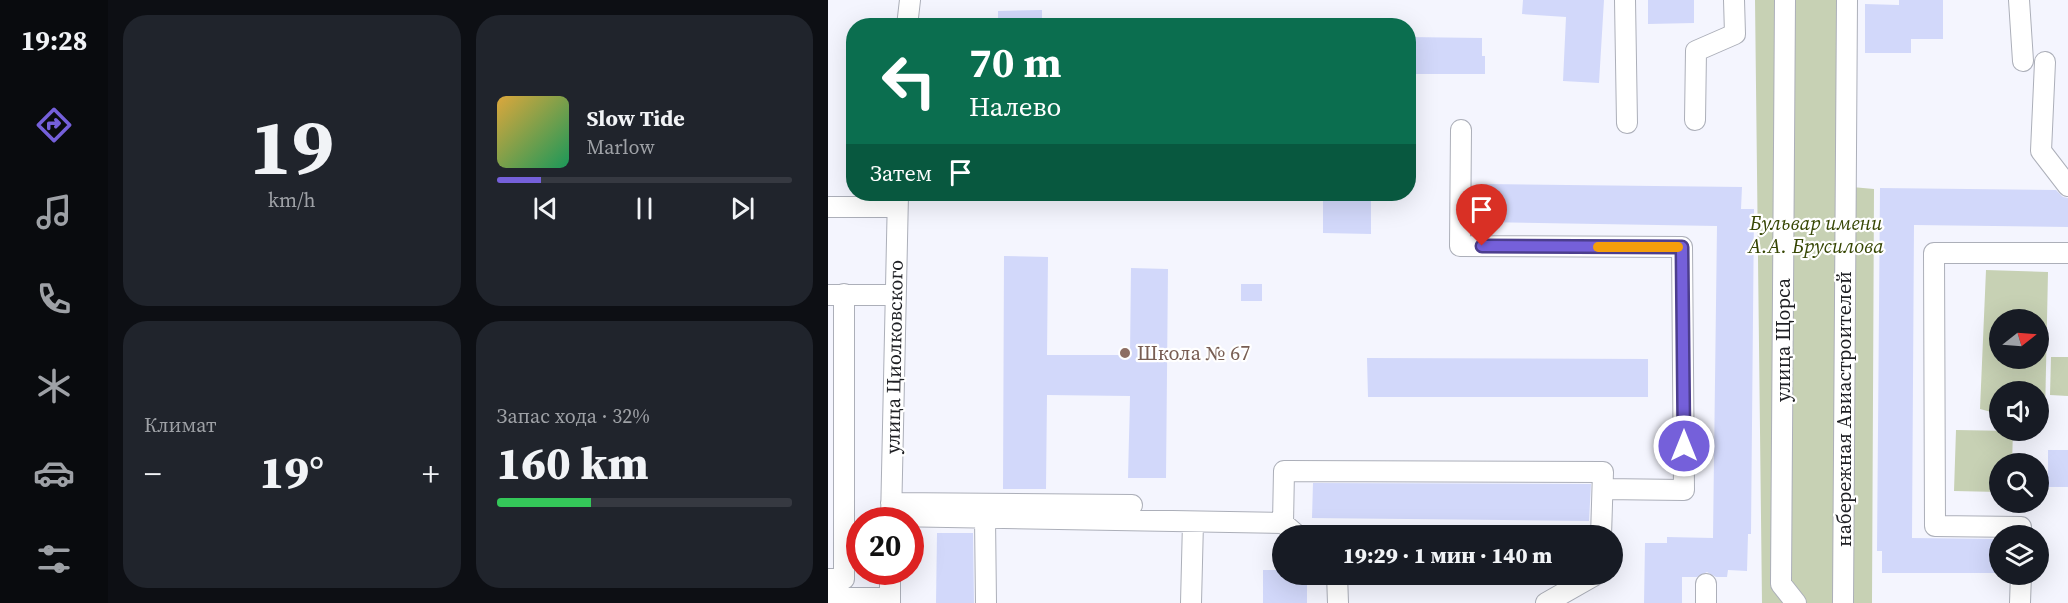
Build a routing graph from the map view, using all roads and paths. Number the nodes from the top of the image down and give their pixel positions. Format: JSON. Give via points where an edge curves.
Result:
{"nodes":[{"id":1,"x":910,"y":0,"type":"edge"},
{"id":2,"x":1625,"y":0,"type":"edge"},
{"id":3,"x":1734,"y":0,"type":"edge"},
{"id":4,"x":1785,"y":0,"type":"edge"},
{"id":5,"x":1847,"y":0,"type":"edge"},
{"id":6,"x":2019,"y":0,"type":"edge"},
{"id":7,"x":908,"y":18,"type":"edge"},
{"id":8,"x":2023,"y":61,"type":"dead end"},
{"id":9,"x":2045,"y":62,"type":"dead end"},
{"id":10,"x":1695,"y":120,"type":"dead end"},
{"id":11,"x":1627,"y":123,"type":"dead end"},
{"id":12,"x":1461,"y":130,"type":"dead end"},
{"id":13,"x":2068,"y":186,"type":"edge"},
{"id":14,"x":888,"y":201,"type":"edge"},
{"id":15,"x":898,"y":201,"type":"edge"},
{"id":16,"x":828,"y":207,"type":"edge"},
{"id":17,"x":2068,"y":253,"type":"edge"},
{"id":18,"x":836,"y":295,"type":"edge"},
{"id":19,"x":895,"y":295,"type":"junction"},
{"id":20,"x":1603,"y":489,"type":"junction"},
{"id":21,"x":1132,"y":505,"type":"dead end"},
{"id":22,"x":891,"y":507,"type":"edge"},
{"id":23,"x":924,"y":512,"type":"edge"},
{"id":24,"x":924,"y":515,"type":"edge"},
{"id":25,"x":985,"y":518,"type":"junction"},
{"id":26,"x":1193,"y":522,"type":"junction"},
{"id":27,"x":1283,"y":523,"type":"junction"},
{"id":28,"x":1285,"y":525,"type":"edge"},
{"id":29,"x":1601,"y":525,"type":"edge"},
{"id":30,"x":1989,"y":527,"type":"edge"},
{"id":31,"x":828,"y":579,"type":"edge"},
{"id":32,"x":890,"y":585,"type":"edge"},
{"id":33,"x":1337,"y":585,"type":"edge"},
{"id":34,"x":1578,"y":585,"type":"edge"},
{"id":35,"x":2020,"y":585,"type":"edge"},
{"id":36,"x":828,"y":598,"type":"edge"},
{"id":37,"x":890,"y":601,"type":"edge"},
{"id":38,"x":986,"y":603,"type":"edge"},
{"id":39,"x":1191,"y":603,"type":"edge"},
{"id":40,"x":1338,"y":603,"type":"edge"},
{"id":41,"x":1546,"y":603,"type":"edge"},
{"id":42,"x":1796,"y":603,"type":"edge"},
{"id":43,"x":1843,"y":603,"type":"edge"},
{"id":44,"x":2020,"y":603,"type":"edge"}],
"edges":[{"from":1,"to":7,"type":"street"},
{"from":2,"to":11,"type":"street"},
{"from":3,"to":10,"type":"street","via":[[1735,34],[1696,51]]},
{"from":4,"to":42,"type":"street","name":"улица Щорса","via":[[1781,584]]},
{"from":5,"to":43,"type":"street","name":"набережная Авиастроителей"},
{"from":6,"to":8,"type":"street"},
{"from":9,"to":13,"type":"street","via":[[2042,151]]},
{"from":12,"to":20,"type":"street","via":[[1460,246],[1682,247],[1684,490]]},
{"from":14,"to":16,"type":"street"},
{"from":15,"to":19,"type":"street","name":"улица Циолковского"},
{"from":17,"to":30,"type":"street","via":[[1934,253],[1935,526]]},
{"from":18,"to":19,"type":"street"},
{"from":18,"to":31,"type":"street","via":[[844,579]]},
{"from":19,"to":22,"type":"street","name":"улица Циолковского"},
{"from":20,"to":27,"type":"street","via":[[1604,472],[1284,471]]},
{"from":20,"to":29,"type":"street"},
{"from":21,"to":23,"type":"street"},
{"from":24,"to":25,"type":"street"},
{"from":25,"to":26,"type":"street"},
{"from":25,"to":38,"type":"street"},
{"from":26,"to":27,"type":"street"},
{"from":26,"to":39,"type":"street"},
{"from":27,"to":28,"type":"street"},
{"from":32,"to":37,"type":"street"},
{"from":33,"to":40,"type":"street"},
{"from":34,"to":41,"type":"street"},
{"from":35,"to":44,"type":"street"},
{"from":36,"to":37,"type":"street"}]}
